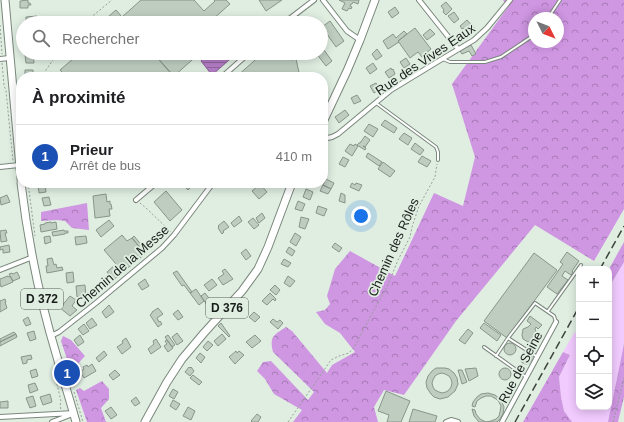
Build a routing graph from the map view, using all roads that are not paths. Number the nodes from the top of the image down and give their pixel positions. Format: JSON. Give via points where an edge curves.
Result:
{"nodes":[{"id":1,"x":5,"y":0,"type":"edge"},
{"id":2,"x":314,"y":0,"type":"edge"},
{"id":3,"x":323,"y":0,"type":"edge"},
{"id":4,"x":375,"y":0,"type":"edge"},
{"id":5,"x":419,"y":0,"type":"edge"},
{"id":6,"x":510,"y":0,"type":"edge"},
{"id":7,"x":560,"y":0,"type":"edge"},
{"id":8,"x":552,"y":12,"type":"edge"},
{"id":9,"x":293,"y":16,"type":"edge"},
{"id":10,"x":528,"y":39,"type":"edge"},
{"id":11,"x":360,"y":40,"type":"junction"},
{"id":12,"x":458,"y":49,"type":"junction"},
{"id":13,"x":442,"y":59,"type":"junction"},
{"id":14,"x":3,"y":60,"type":"edge"},
{"id":15,"x":241,"y":60,"type":"edge"},
{"id":16,"x":228,"y":72,"type":"edge"},
{"id":17,"x":376,"y":103,"type":"junction"},
{"id":18,"x":328,"y":111,"type":"edge"},
{"id":19,"x":328,"y":138,"type":"edge"},
{"id":20,"x":16,"y":145,"type":"edge"},
{"id":21,"x":438,"y":160,"type":"road end"},
{"id":22,"x":16,"y":165,"type":"edge"},
{"id":23,"x":0,"y":167,"type":"edge"},
{"id":24,"x":22,"y":188,"type":"edge"},
{"id":25,"x":150,"y":188,"type":"edge"},
{"id":26,"x":208,"y":188,"type":"edge"},
{"id":27,"x":290,"y":188,"type":"edge"},
{"id":28,"x":136,"y":200,"type":"road end"},
{"id":29,"x":33,"y":256,"type":"junction"},
{"id":30,"x":582,"y":265,"type":"dead end"},
{"id":31,"x":0,"y":268,"type":"edge"},
{"id":32,"x":548,"y":311,"type":"junction"},
{"id":33,"x":556,"y":322,"type":"joint"},
{"id":34,"x":51,"y":336,"type":"junction"},
{"id":35,"x":508,"y":338,"type":"junction"},
{"id":36,"x":484,"y":347,"type":"dead end"},
{"id":37,"x":496,"y":356,"type":"junction"},
{"id":38,"x":537,"y":356,"type":"junction"},
{"id":39,"x":526,"y":377,"type":"junction"},
{"id":40,"x":74,"y":413,"type":"junction"},
{"id":41,"x":0,"y":416,"type":"edge"},
{"id":42,"x":52,"y":422,"type":"edge"},
{"id":43,"x":76,"y":422,"type":"edge"},
{"id":44,"x":145,"y":422,"type":"edge"},
{"id":45,"x":446,"y":422,"type":"edge"},
{"id":46,"x":458,"y":422,"type":"edge"},
{"id":47,"x":502,"y":422,"type":"edge"}],
"edges":[{"from":1,"to":14,"type":"main road"},
{"from":2,"to":9,"type":"street"},
{"from":3,"to":11,"type":"street","via":[[347,31]]},
{"from":4,"to":11,"type":"main road"},
{"from":5,"to":12,"type":"street"},
{"from":6,"to":12,"type":"street","name":"Rue des Vives Eaux","via":[[480,35]]},
{"from":7,"to":8,"type":"lane"},
{"from":10,"to":13,"type":"lane","via":[[501,57],[486,62],[450,62]]},
{"from":11,"to":18,"type":"main road"},
{"from":12,"to":13,"type":"street","name":"Rue des Vives Eaux"},
{"from":13,"to":17,"type":"street","name":"Rue des Vives Eaux","via":[[397,86]]},
{"from":14,"to":20,"type":"main road"},
{"from":15,"to":16,"type":"street"},
{"from":17,"to":19,"type":"street","name":"Rue des Vives Eaux","via":[[338,134]]},
{"from":17,"to":21,"type":"lane","via":[[436,147]]},
{"from":22,"to":23,"type":"street"},
{"from":24,"to":29,"type":"main road","number":"D 372"},
{"from":25,"to":28,"type":"street"},
{"from":26,"to":34,"type":"street","name":"Chemin de la Messe","via":[[174,235],[154,254],[96,303]]},
{"from":27,"to":44,"type":"main road","number":"D 376","via":[[258,269],[182,359]]},
{"from":29,"to":31,"type":"street"},
{"from":29,"to":34,"type":"main road","number":"D 372"},
{"from":30,"to":32,"type":"lane"},
{"from":32,"to":33,"type":"lane"},
{"from":32,"to":35,"type":"lane","via":[[535,302]]},
{"from":33,"to":38,"type":"street","name":"Rue de Seine"},
{"from":34,"to":40,"type":"main road","number":"D 372"},
{"from":35,"to":37,"type":"lane"},
{"from":35,"to":38,"type":"lane"},
{"from":36,"to":37,"type":"lane"},
{"from":37,"to":39,"type":"lane"},
{"from":38,"to":39,"type":"street","name":"Rue de Seine"},
{"from":39,"to":47,"type":"street","name":"Rue de Seine"},
{"from":40,"to":41,"type":"street"},
{"from":40,"to":42,"type":"street"},
{"from":40,"to":43,"type":"main road","number":"D 372"},
{"from":45,"to":46,"type":"street"}]}
